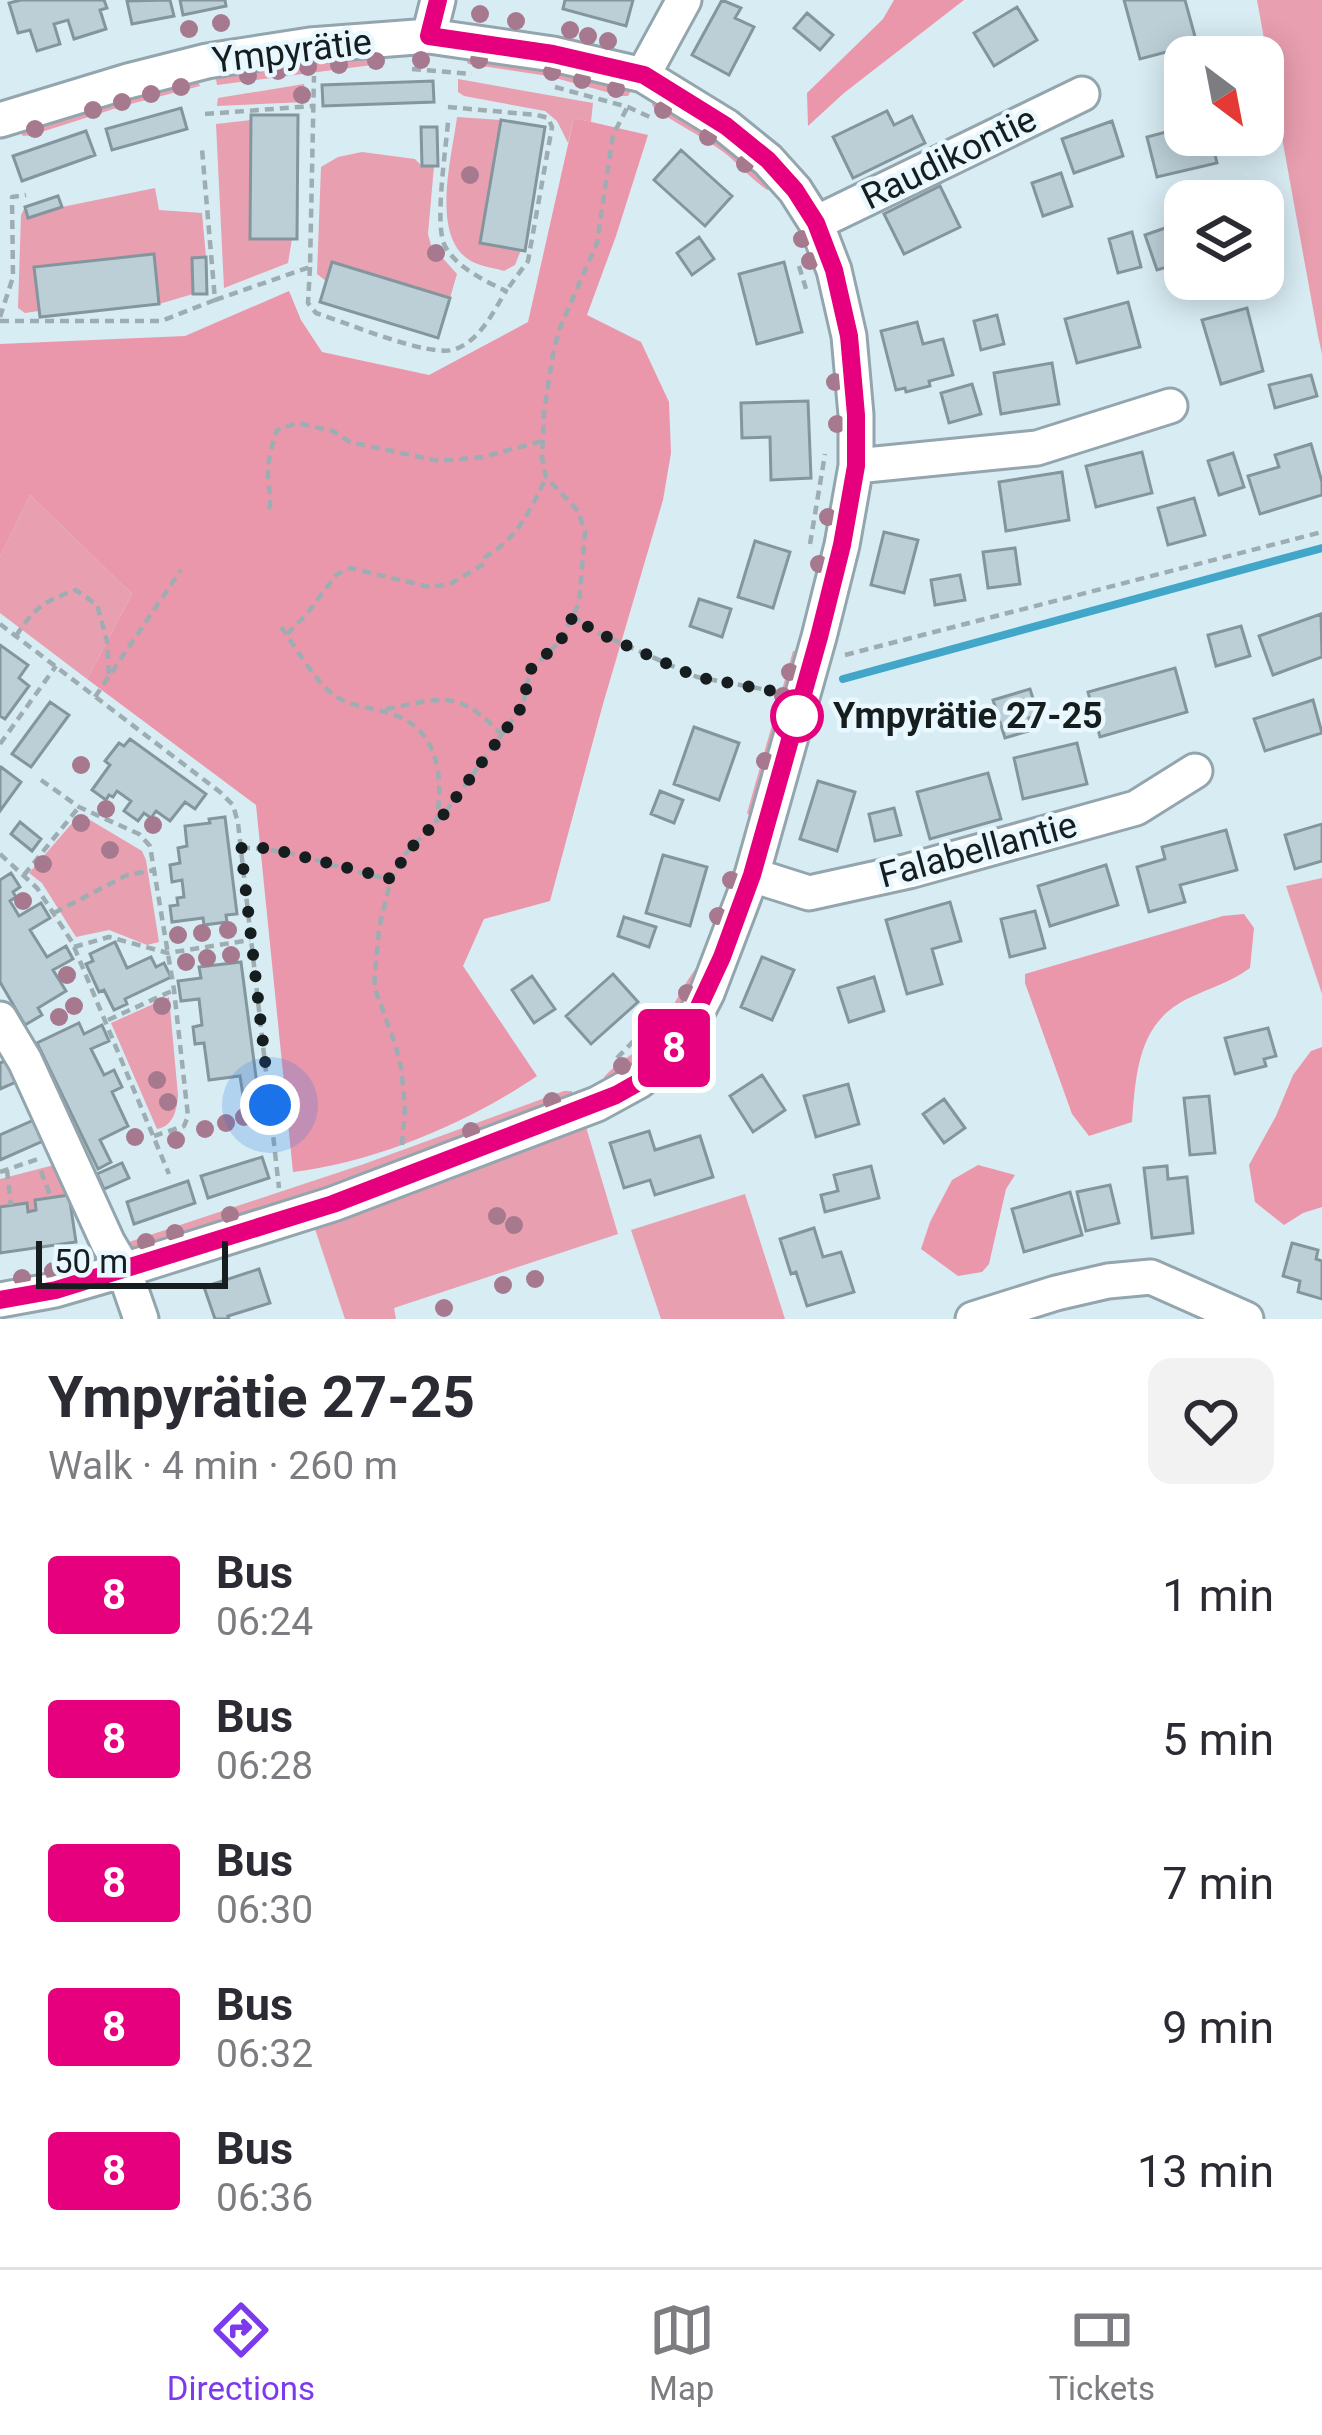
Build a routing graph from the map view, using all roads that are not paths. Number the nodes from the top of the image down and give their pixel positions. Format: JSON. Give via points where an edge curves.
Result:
{"nodes":[{"id":1,"x":438,"y":0,"type":"edge"},
{"id":2,"x":684,"y":0,"type":"edge"},
{"id":3,"x":429,"y":36,"type":"junction"},
{"id":4,"x":644,"y":75,"type":"junction"},
{"id":5,"x":1082,"y":94,"type":"dead end"},
{"id":6,"x":0,"y":120,"type":"edge"},
{"id":7,"x":816,"y":223,"type":"junction"},
{"id":8,"x":1170,"y":406,"type":"dead end"},
{"id":9,"x":856,"y":466,"type":"junction"},
{"id":10,"x":1195,"y":771,"type":"dead end"},
{"id":11,"x":752,"y":875,"type":"junction"},
{"id":12,"x":0,"y":1019,"type":"edge"},
{"id":13,"x":124,"y":1270,"type":"junction"},
{"id":14,"x":0,"y":1300,"type":"edge"},
{"id":15,"x":142,"y":1319,"type":"edge"},
{"id":16,"x":973,"y":1319,"type":"edge"},
{"id":17,"x":1246,"y":1319,"type":"edge"}],
"edges":[{"from":1,"to":3,"type":"street"},
{"from":2,"to":4,"type":"street"},
{"from":3,"to":4,"type":"street","name":"Ympyrätie"},
{"from":3,"to":6,"type":"street","name":"Ympyrätie","via":[[207,61]]},
{"from":4,"to":7,"type":"street","name":"Ympyrätie","via":[[768,160]]},
{"from":5,"to":7,"type":"street","name":"Raudikontie"},
{"from":7,"to":9,"type":"street","name":"Ympyrätie","via":[[849,336]]},
{"from":8,"to":9,"type":"street","via":[[1036,448]]},
{"from":9,"to":11,"type":"street","name":"Ympyrätie","via":[[812,664]]},
{"from":10,"to":11,"type":"street","name":"Falabellantie","via":[[1136,808],[908,871],[809,892]]},
{"from":11,"to":13,"type":"street","name":"Ympyrätie","via":[[689,1028],[639,1082],[333,1204]]},
{"from":12,"to":13,"type":"street","via":[[25,1060],[51,1155]]},
{"from":13,"to":14,"type":"street","name":"Ympyrätie"},
{"from":13,"to":15,"type":"street"},
{"from":16,"to":17,"type":"street","via":[[1056,1293],[1151,1277]]}]}
